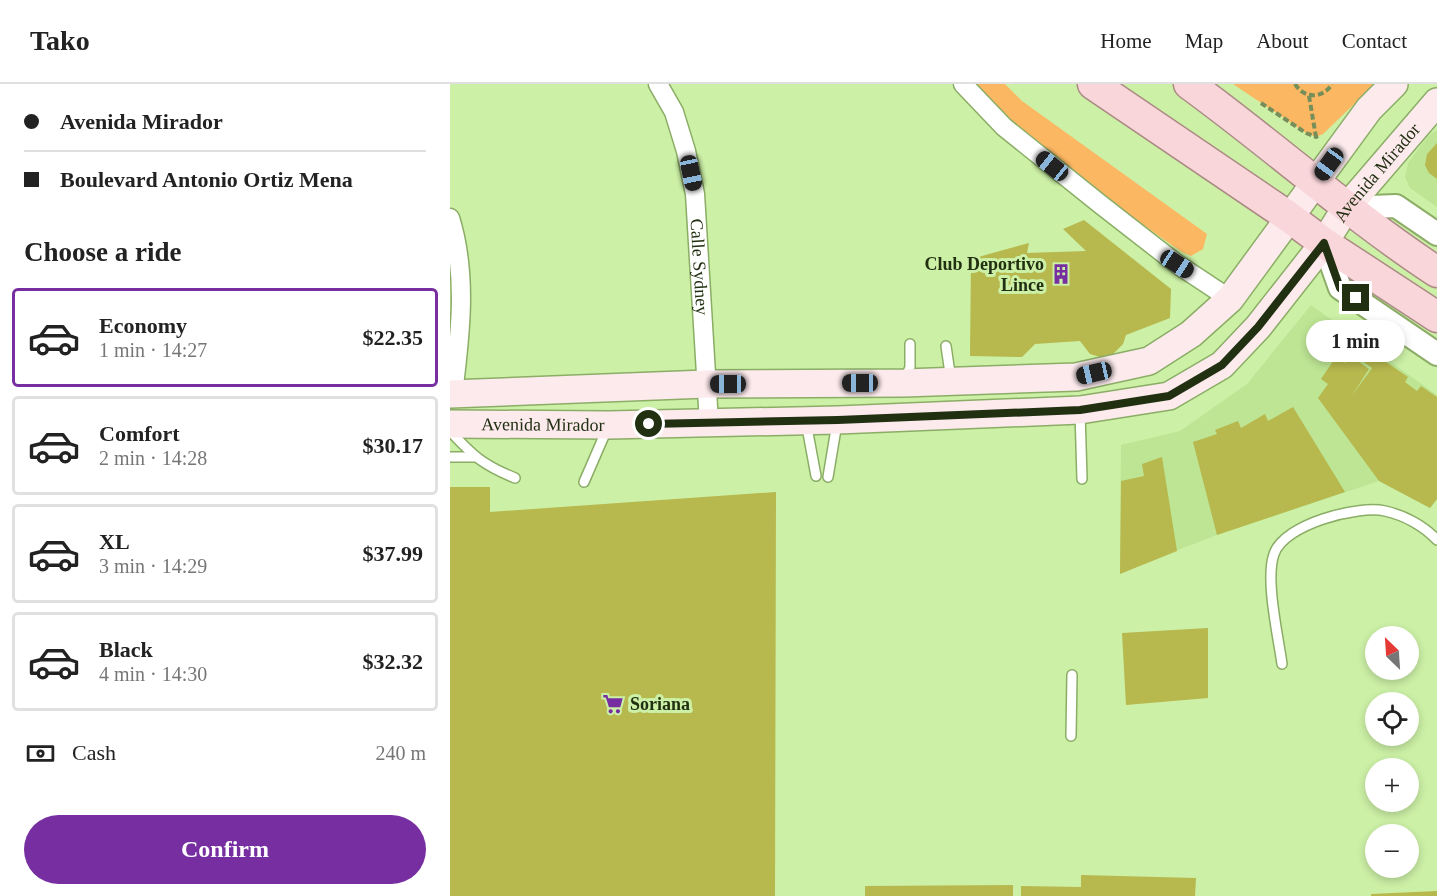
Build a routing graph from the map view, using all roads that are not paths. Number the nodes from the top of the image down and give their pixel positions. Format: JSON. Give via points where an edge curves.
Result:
{"nodes":[{"id":1,"x":658,"y":84,"type":"edge"},
{"id":2,"x":963,"y":84,"type":"edge"},
{"id":3,"x":1093,"y":84,"type":"edge"},
{"id":4,"x":1189,"y":84,"type":"edge"},
{"id":5,"x":1394,"y":84,"type":"edge"},
{"id":6,"x":1435,"y":104,"type":"edge"},
{"id":7,"x":1316,"y":182,"type":"junction"},
{"id":8,"x":1346,"y":208,"type":"junction"},
{"id":9,"x":1289,"y":217,"type":"junction"},
{"id":10,"x":450,"y":218,"type":"edge"},
{"id":11,"x":1437,"y":234,"type":"edge"},
{"id":12,"x":1324,"y":243,"type":"junction"},
{"id":13,"x":1437,"y":272,"type":"edge"},
{"id":14,"x":1230,"y":299,"type":"junction"},
{"id":15,"x":1437,"y":317,"type":"edge"},
{"id":16,"x":910,"y":344,"type":"dead end"},
{"id":17,"x":946,"y":346,"type":"dead end"},
{"id":18,"x":1437,"y":354,"type":"edge"},
{"id":19,"x":951,"y":382,"type":"junction"},
{"id":20,"x":904,"y":383,"type":"junction"},
{"id":21,"x":706,"y":384,"type":"junction"},
{"id":22,"x":452,"y":394,"type":"edge"},
{"id":23,"x":1080,"y":410,"type":"junction"},
{"id":24,"x":806,"y":420,"type":"junction"},
{"id":25,"x":838,"y":420,"type":"junction"},
{"id":26,"x":709,"y":423,"type":"junction"},
{"id":27,"x":450,"y":424,"type":"edge"},
{"id":28,"x":609,"y":425,"type":"junction"},
{"id":29,"x":450,"y":431,"type":"edge"},
{"id":30,"x":450,"y":457,"type":"edge"},
{"id":31,"x":474,"y":457,"type":"junction"},
{"id":32,"x":816,"y":476,"type":"dead end"},
{"id":33,"x":828,"y":477,"type":"dead end"},
{"id":34,"x":515,"y":478,"type":"dead end"},
{"id":35,"x":1082,"y":479,"type":"dead end"},
{"id":36,"x":584,"y":482,"type":"dead end"},
{"id":37,"x":1436,"y":536,"type":"edge"},
{"id":38,"x":1282,"y":664,"type":"dead end"},
{"id":39,"x":1072,"y":675,"type":"dead end"},
{"id":40,"x":1071,"y":736,"type":"dead end"}],
"edges":[{"from":1,"to":21,"type":"street","name":"Calle Sydney","via":[[674,112],[695,194]]},
{"from":2,"to":14,"type":"street","via":[[1004,127],[1177,264]]},
{"from":3,"to":9,"type":"main road"},
{"from":4,"to":7,"type":"main road"},
{"from":5,"to":7,"type":"main road","name":"Avenida Mirador","via":[[1369,109]]},
{"from":6,"to":8,"type":"main road","name":"Avenida Mirador"},
{"from":7,"to":8,"type":"main road"},
{"from":7,"to":9,"type":"main road","name":"Avenida Mirador"},
{"from":8,"to":11,"type":"street","via":[[1396,206]]},
{"from":8,"to":12,"type":"main road","name":"Avenida Mirador"},
{"from":8,"to":13,"type":"main road"},
{"from":9,"to":12,"type":"main road"},
{"from":9,"to":14,"type":"main road","name":"Avenida Mirador"},
{"from":10,"to":22,"type":"street","via":[[460,263],[460,332]]},
{"from":12,"to":15,"type":"main road"},
{"from":12,"to":18,"type":"street","via":[[1340,288]]},
{"from":12,"to":23,"type":"main road","name":"Avenida Mirador","via":[[1258,327],[1222,365],[1169,396]]},
{"from":14,"to":19,"type":"main road","name":"Avenida Mirador","via":[[1191,334],[1149,361],[1076,377]]},
{"from":16,"to":20,"type":"lane","via":[[910,367]]},
{"from":17,"to":19,"type":"lane"},
{"from":19,"to":20,"type":"main road","name":"Avenida Mirador"},
{"from":20,"to":21,"type":"main road","name":"Avenida Mirador"},
{"from":21,"to":22,"type":"main road","name":"Avenida Mirador"},
{"from":21,"to":26,"type":"street","name":"Calle Sydney"},
{"from":23,"to":25,"type":"main road","name":"Avenida Mirador"},
{"from":23,"to":35,"type":"lane"},
{"from":24,"to":25,"type":"main road","name":"Avenida Mirador"},
{"from":24,"to":26,"type":"main road","name":"Avenida Mirador"},
{"from":24,"to":32,"type":"lane"},
{"from":25,"to":33,"type":"lane"},
{"from":26,"to":28,"type":"main road","name":"Avenida Mirador"},
{"from":27,"to":28,"type":"main road","name":"Avenida Mirador"},
{"from":28,"to":36,"type":"lane"},
{"from":29,"to":31,"type":"lane"},
{"from":30,"to":31,"type":"lane"},
{"from":31,"to":34,"type":"lane"},
{"from":37,"to":38,"type":"lane","via":[[1385,511],[1350,511],[1290,535],[1274,552],[1270,573]]},
{"from":39,"to":40,"type":"lane"}]}
